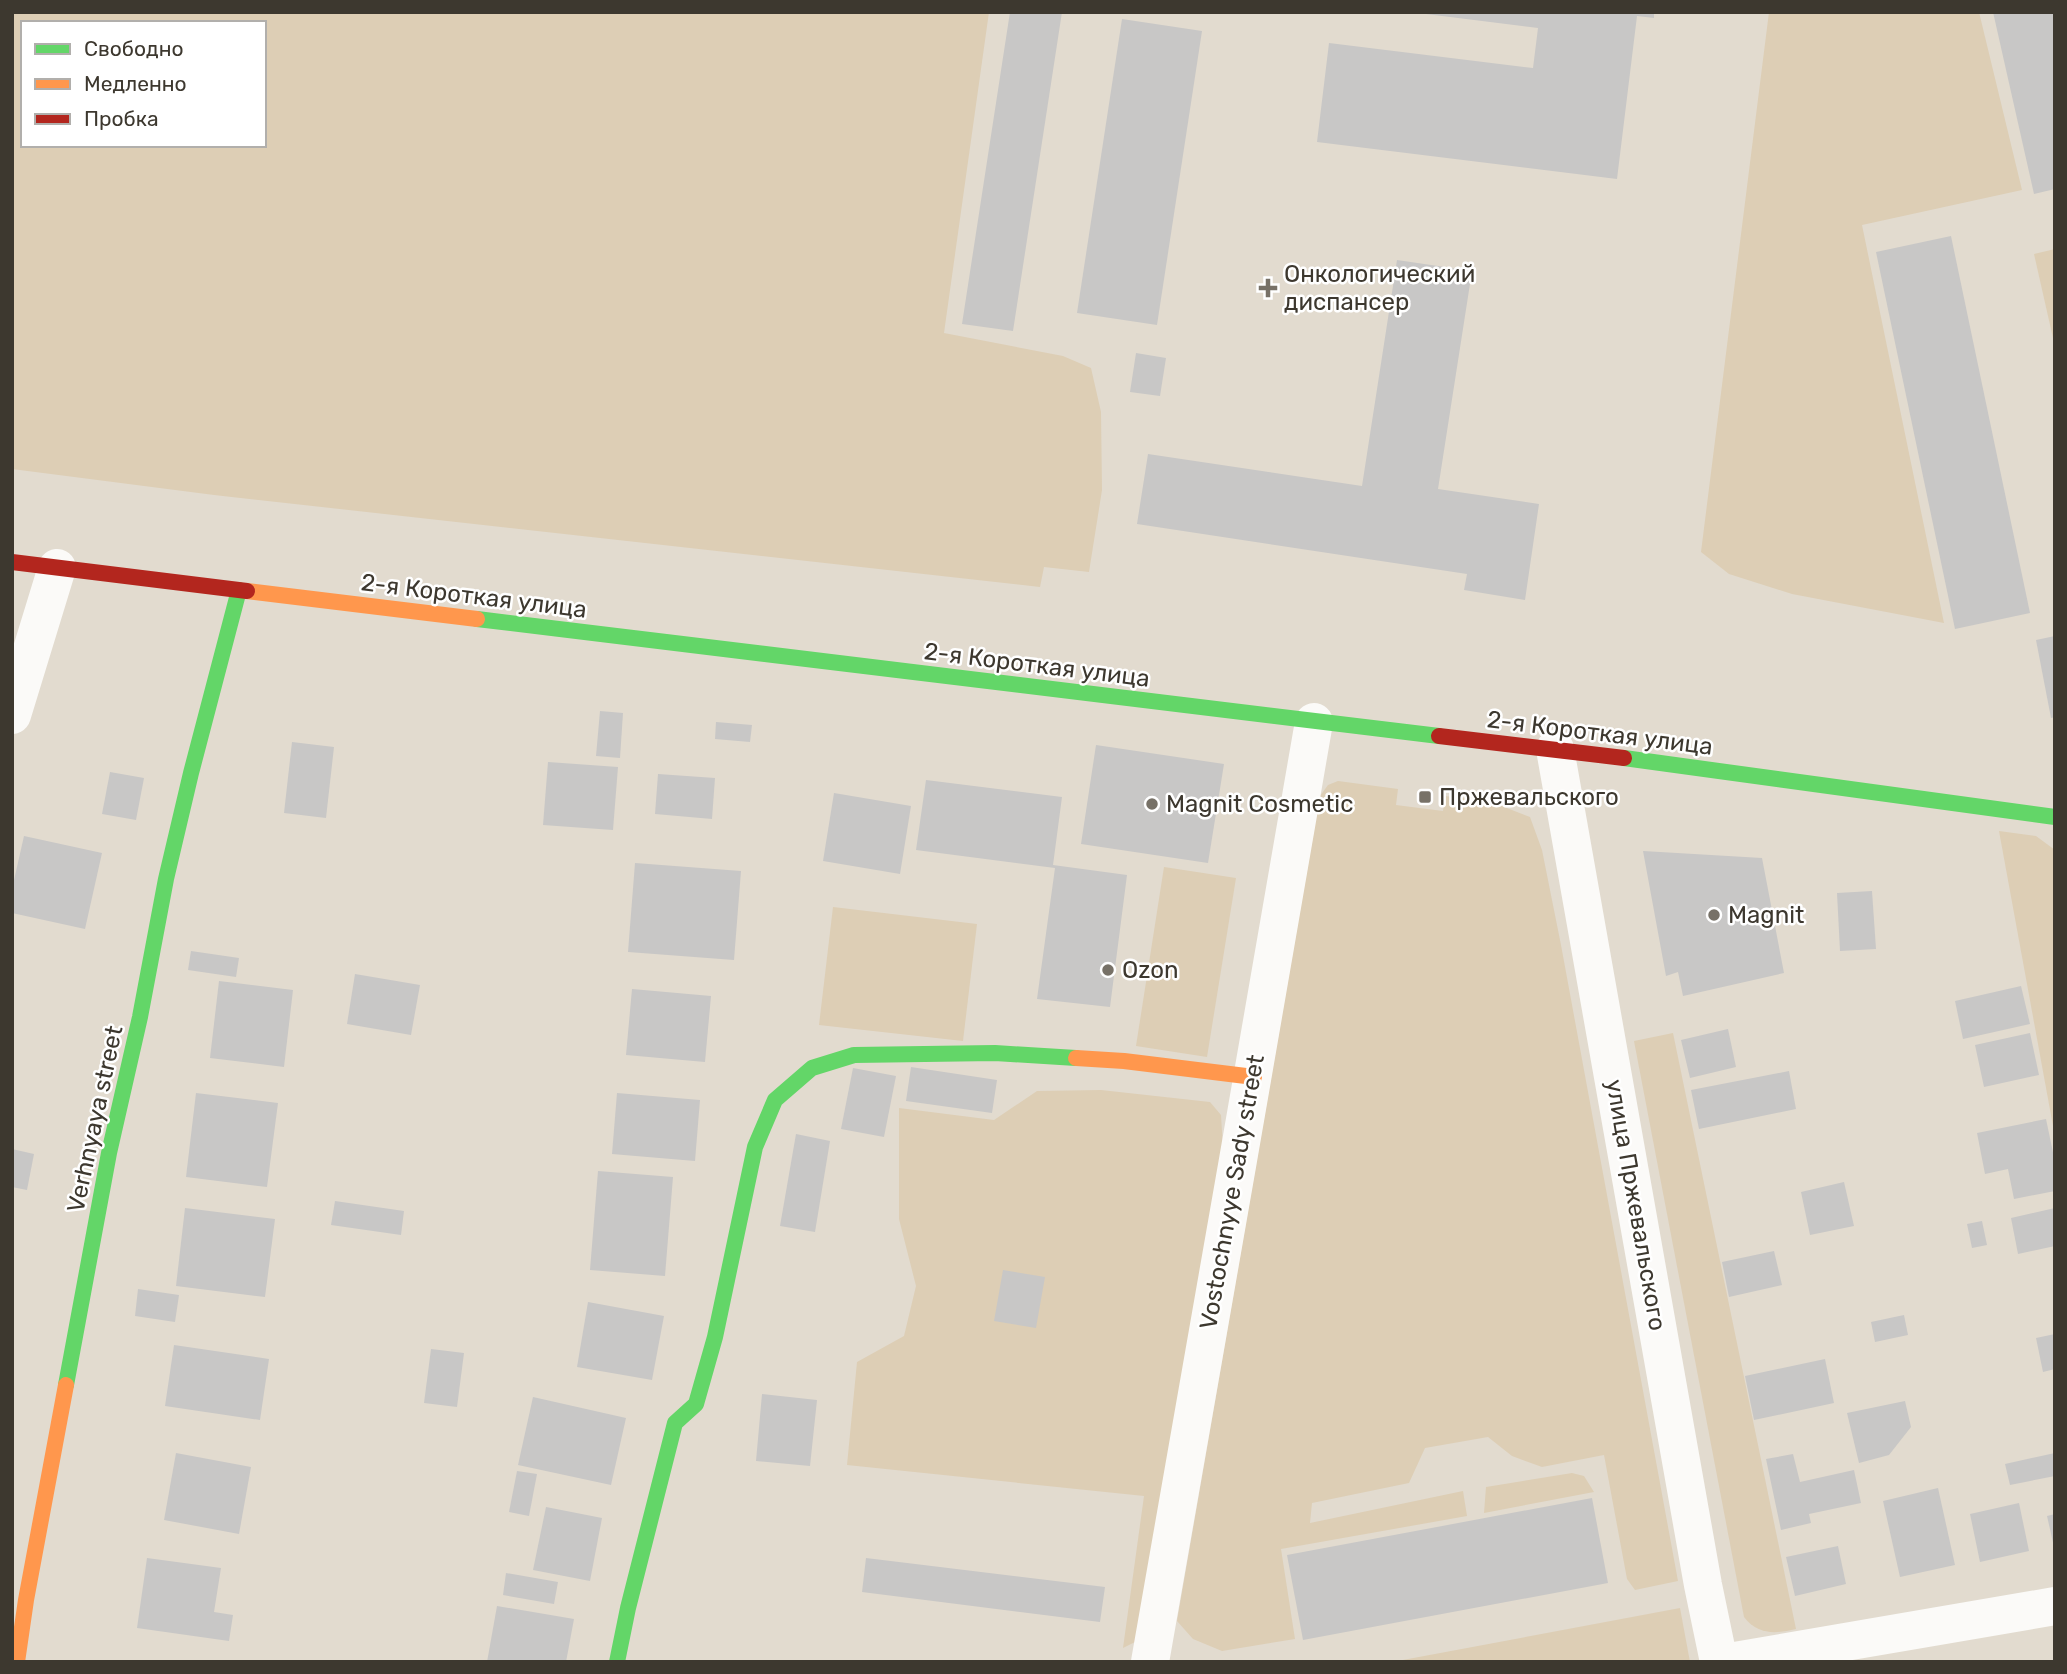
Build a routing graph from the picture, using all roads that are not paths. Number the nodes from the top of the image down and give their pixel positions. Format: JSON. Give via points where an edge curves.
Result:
{"nodes":[{"id":1,"x":12,"y":562,"type":"edge"},
{"id":2,"x":57,"y":568,"type":"junction"},
{"id":3,"x":239,"y":590,"type":"junction"},
{"id":4,"x":12,"y":715,"type":"edge"},
{"id":5,"x":1314,"y":722,"type":"junction"},
{"id":6,"x":1555,"y":749,"type":"junction"},
{"id":7,"x":2055,"y":817,"type":"edge"},
{"id":8,"x":1254,"y":1077,"type":"junction"},
{"id":9,"x":2055,"y":1606,"type":"edge"},
{"id":10,"x":17,"y":1662,"type":"edge"},
{"id":11,"x":617,"y":1662,"type":"edge"},
{"id":12,"x":1150,"y":1662,"type":"edge"},
{"id":13,"x":1719,"y":1662,"type":"edge"},
{"id":14,"x":1729,"y":1662,"type":"edge"}],
"edges":[{"from":1,"to":2,"type":"street","name":"2-я Короткая улица"},
{"from":2,"to":3,"type":"street","name":"2-я Короткая улица"},
{"from":2,"to":4,"type":"street"},
{"from":3,"to":5,"type":"street","name":"2-я Короткая улица"},
{"from":3,"to":10,"type":"street","name":"Verhnyaya street","via":[[166,878],[109,1153]]},
{"from":5,"to":6,"type":"street","name":"2-я Короткая улица"},
{"from":5,"to":8,"type":"street","name":"Vostochnyye Sady street"},
{"from":6,"to":7,"type":"street","name":"2-я Короткая улица"},
{"from":6,"to":13,"type":"street","name":"улица Пржевальского"},
{"from":8,"to":11,"type":"street","via":[[1125,1061],[995,1053],[854,1055],[812,1068],[775,1100],[755,1147],[715,1337],[696,1404],[675,1423]]},
{"from":8,"to":12,"type":"street","name":"Vostochnyye Sady street"},
{"from":9,"to":14,"type":"street"}]}
